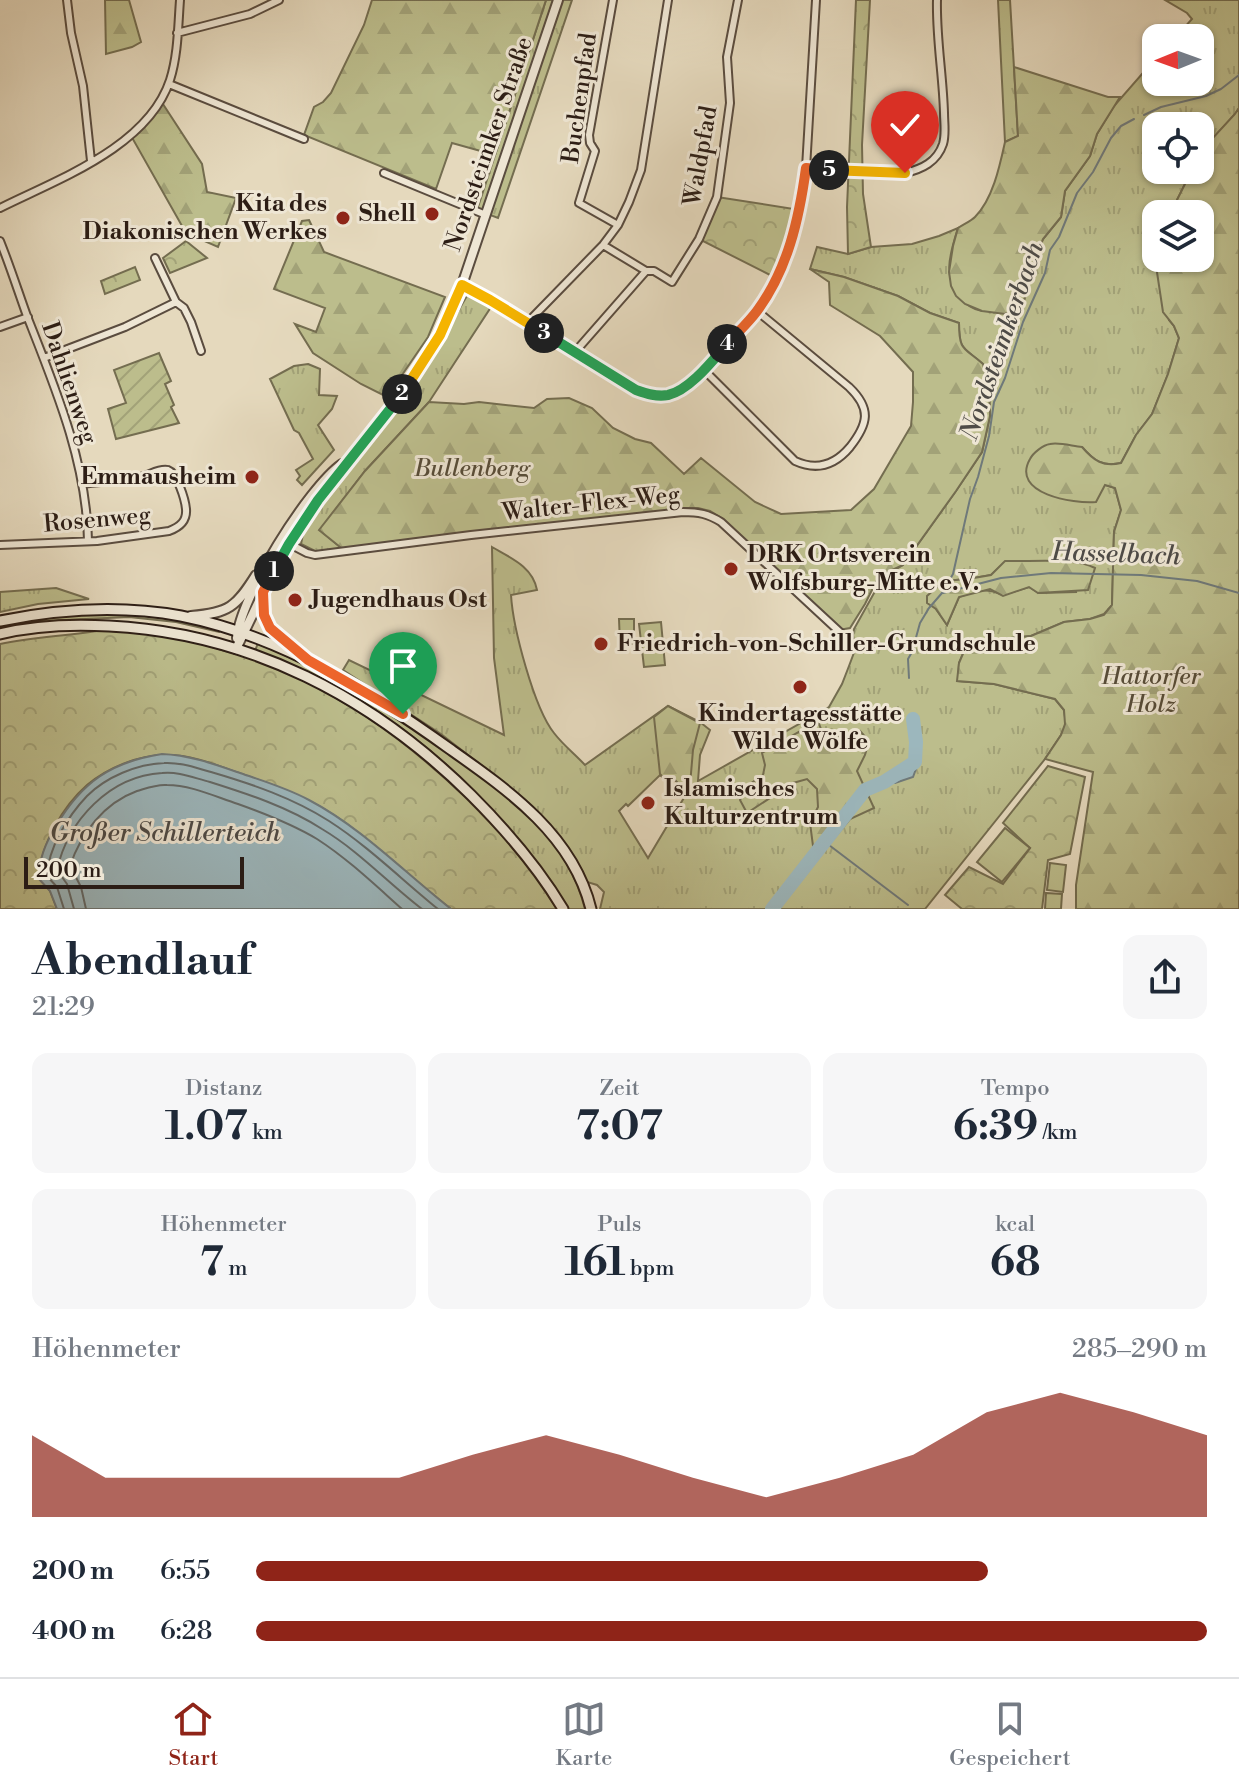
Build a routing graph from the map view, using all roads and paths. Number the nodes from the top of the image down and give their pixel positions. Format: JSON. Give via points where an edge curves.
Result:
{"nodes":[{"id":1,"x":67,"y":0,"type":"edge"},
{"id":2,"x":180,"y":0,"type":"edge"},
{"id":3,"x":279,"y":0,"type":"edge"},
{"id":4,"x":558,"y":0,"type":"edge"},
{"id":5,"x":613,"y":0,"type":"edge"},
{"id":6,"x":668,"y":0,"type":"edge"},
{"id":7,"x":738,"y":0,"type":"edge"},
{"id":8,"x":816,"y":0,"type":"edge"},
{"id":9,"x":937,"y":0,"type":"edge"},
{"id":10,"x":177,"y":33,"type":"junction"},
{"id":11,"x":169,"y":84,"type":"junction"},
{"id":12,"x":304,"y":139,"type":"dead end"},
{"id":13,"x":91,"y":161,"type":"junction"},
{"id":14,"x":806,"y":168,"type":"junction"},
{"id":15,"x":384,"y":173,"type":"dead end"},
{"id":16,"x":0,"y":208,"type":"edge"},
{"id":17,"x":486,"y":215,"type":"junction"},
{"id":18,"x":618,"y":225,"type":"junction"},
{"id":19,"x":0,"y":241,"type":"edge"},
{"id":20,"x":603,"y":245,"type":"junction"},
{"id":21,"x":155,"y":258,"type":"dead end"},
{"id":22,"x":646,"y":271,"type":"junction"},
{"id":23,"x":462,"y":285,"type":"junction"},
{"id":24,"x":176,"y":302,"type":"junction"},
{"id":25,"x":757,"y":311,"type":"junction"},
{"id":26,"x":28,"y":317,"type":"junction"},
{"id":27,"x":527,"y":323,"type":"junction"},
{"id":28,"x":0,"y":327,"type":"edge"},
{"id":29,"x":201,"y":351,"type":"dead end"},
{"id":30,"x":575,"y":352,"type":"junction"},
{"id":31,"x":44,"y":358,"type":"junction"},
{"id":32,"x":704,"y":370,"type":"junction"},
{"id":33,"x":82,"y":484,"type":"junction"},
{"id":34,"x":88,"y":541,"type":"junction"},
{"id":35,"x":285,"y":542,"type":"junction"},
{"id":36,"x":0,"y":545,"type":"edge"},
{"id":37,"x":270,"y":560,"type":"junction"},
{"id":38,"x":263,"y":592,"type":"junction"},
{"id":39,"x":184,"y":617,"type":"junction"},
{"id":40,"x":0,"y":621,"type":"edge"},
{"id":41,"x":241,"y":632,"type":"junction"},
{"id":42,"x":0,"y":634,"type":"edge"},
{"id":43,"x":857,"y":648,"type":"dead end"},
{"id":44,"x":236,"y":649,"type":"junction"},
{"id":45,"x":308,"y":660,"type":"junction"},
{"id":46,"x":563,"y":909,"type":"edge"},
{"id":47,"x":591,"y":909,"type":"edge"}],
"edges":[{"from":1,"to":13,"type":"street"},
{"from":2,"to":10,"type":"street"},
{"from":3,"to":10,"type":"street","via":[[250,14]]},
{"from":4,"to":17,"type":"street","name":"Nordsteimker Straße"},
{"from":5,"to":18,"type":"street","name":"Buchenpfad","via":[[589,135],[595,151],[579,203]]},
{"from":6,"to":18,"type":"street","via":[[641,170]]},
{"from":7,"to":22,"type":"street","name":"Waldpfad","via":[[727,57],[730,103],[712,212],[672,282]]},
{"from":8,"to":14,"type":"street"},
{"from":9,"to":14,"type":"street","via":[[945,134],[933,161],[905,173]]},
{"from":10,"to":11,"type":"street"},
{"from":11,"to":12,"type":"street"},
{"from":11,"to":13,"type":"street","via":[[148,117],[114,149]]},
{"from":13,"to":16,"type":"street"},
{"from":14,"to":25,"type":"street","via":[[794,235]]},
{"from":15,"to":17,"type":"street"},
{"from":17,"to":23,"type":"street","name":"Nordsteimker Straße"},
{"from":18,"to":20,"type":"street"},
{"from":19,"to":26,"type":"street","name":"Dahlienweg"},
{"from":20,"to":22,"type":"street","name":"Waldpfad"},
{"from":20,"to":27,"type":"street"},
{"from":21,"to":24,"type":"street"},
{"from":22,"to":30,"type":"street"},
{"from":23,"to":27,"type":"street"},
{"from":23,"to":35,"type":"street","name":"Nordsteimker Straße","via":[[418,370],[349,459],[309,496]]},
{"from":24,"to":29,"type":"street","via":[[184,308]]},
{"from":24,"to":31,"type":"street"},
{"from":25,"to":32,"type":"street"},
{"from":25,"to":32,"type":"street","via":[[862,402],[864,426],[845,453],[825,466],[795,461]]},
{"from":26,"to":28,"type":"street"},
{"from":26,"to":31,"type":"street","name":"Dahlienweg"},
{"from":27,"to":30,"type":"street"},
{"from":30,"to":32,"type":"street","via":[[651,396],[670,395]]},
{"from":31,"to":33,"type":"street","name":"Dahlienweg"},
{"from":33,"to":34,"type":"street","name":"Dahlienweg"},
{"from":33,"to":34,"type":"street","name":"Rosenweg","via":[[168,470],[186,511],[184,521],[169,531]]},
{"from":34,"to":36,"type":"street","name":"Rosenweg"},
{"from":35,"to":37,"type":"street","name":"Nordsteimker Straße"},
{"from":35,"to":38,"type":"street","name":"Nordsteimker Straße"},
{"from":35,"to":43,"type":"street","name":"Walter-Flex-Weg","via":[[315,555],[544,526],[709,514]]},
{"from":37,"to":39,"type":"street","via":[[225,611]]},
{"from":37,"to":41,"type":"street","name":"Nordsteimker Straße","via":[[241,618]]},
{"from":38,"to":41,"type":"street","name":"Nordsteimker Straße"},
{"from":38,"to":45,"type":"street","via":[[270,628]]},
{"from":39,"to":40,"type":"main road","via":[[76,610]]},
{"from":39,"to":41,"type":"main road"},
{"from":41,"to":44,"type":"street","name":"Nordsteimker Straße"},
{"from":41,"to":45,"type":"main road"},
{"from":42,"to":44,"type":"main road","via":[[67,625],[131,627]]},
{"from":44,"to":46,"type":"main road","via":[[313,679],[396,730],[489,813]]},
{"from":45,"to":47,"type":"main road","via":[[403,714],[527,808],[565,852]]}]}
